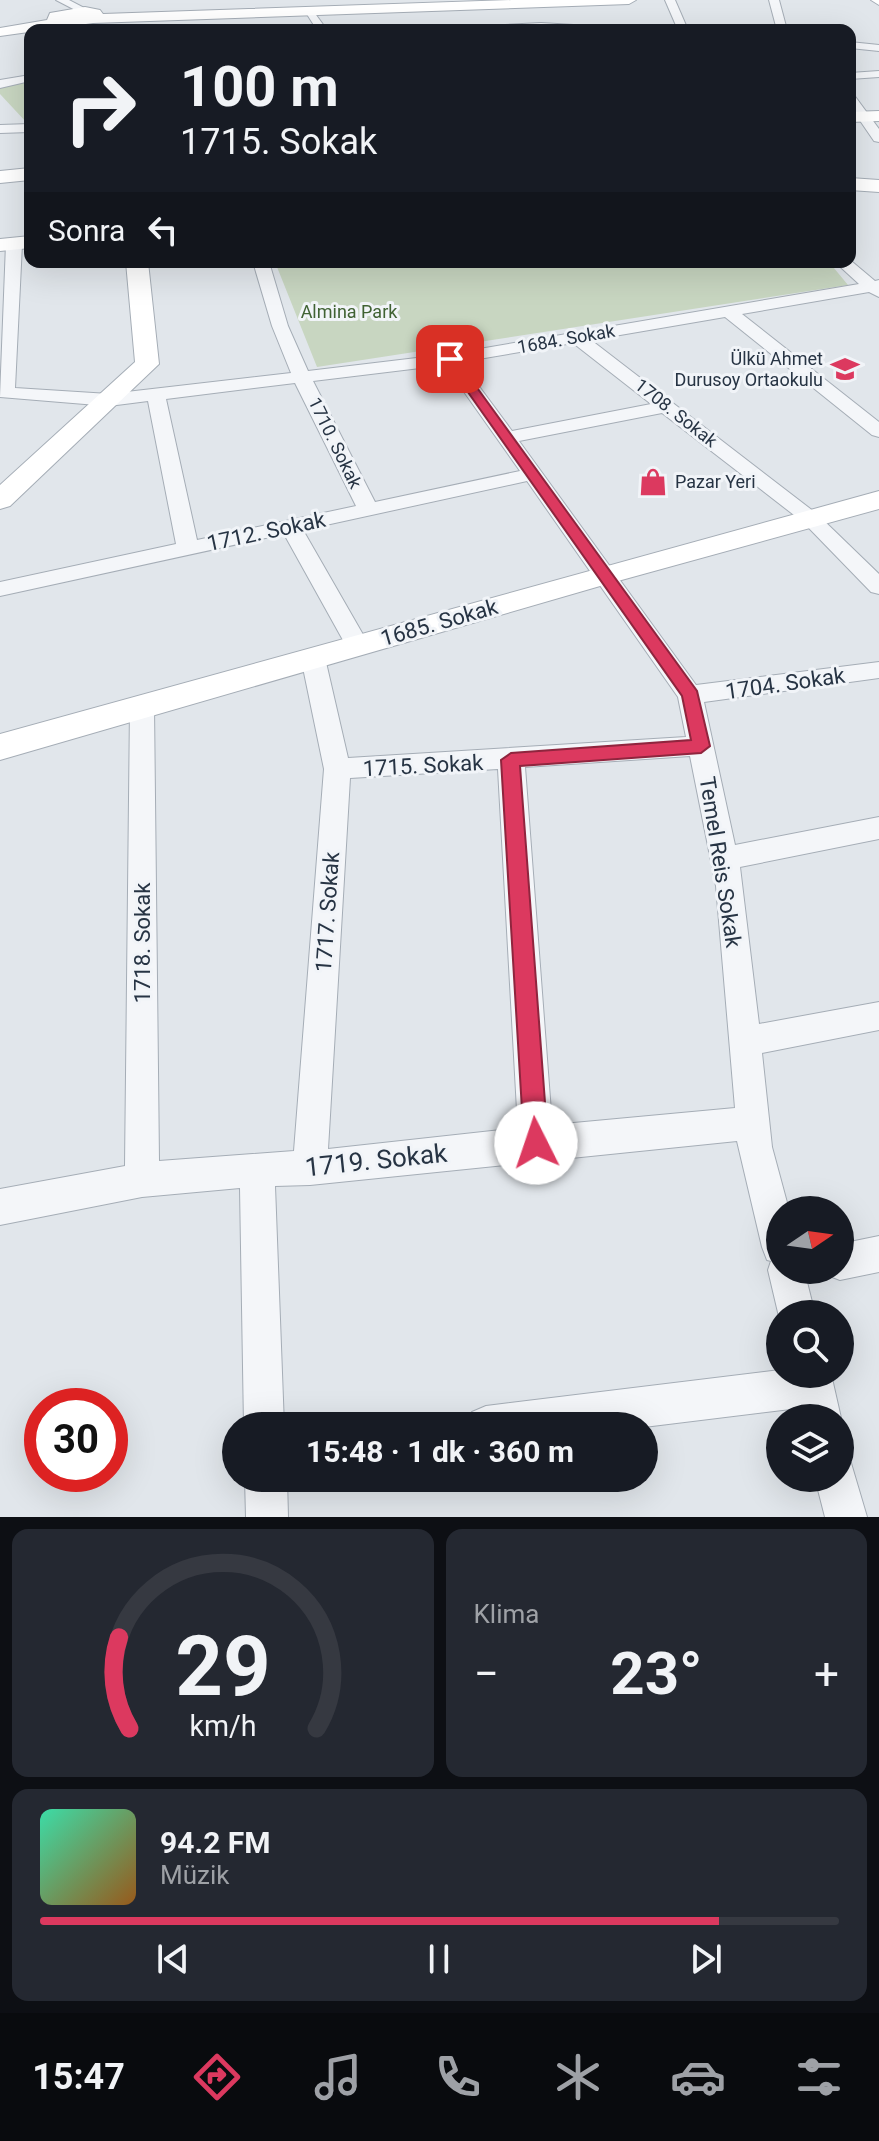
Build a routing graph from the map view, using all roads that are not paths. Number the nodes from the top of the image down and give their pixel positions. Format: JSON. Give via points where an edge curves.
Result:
{"nodes":[{"id":1,"x":510,"y":0,"type":"edge"},
{"id":2,"x":629,"y":0,"type":"edge"},
{"id":3,"x":670,"y":0,"type":"edge"},
{"id":4,"x":774,"y":0,"type":"edge"},
{"id":5,"x":479,"y":2,"type":"edge"},
{"id":6,"x":306,"y":5,"type":"edge"},
{"id":7,"x":58,"y":11,"type":"edge"},
{"id":8,"x":90,"y":21,"type":"edge"},
{"id":9,"x":318,"y":24,"type":"edge"},
{"id":10,"x":519,"y":24,"type":"edge"},
{"id":11,"x":680,"y":24,"type":"edge"},
{"id":12,"x":780,"y":24,"type":"edge"},
{"id":13,"x":0,"y":29,"type":"edge"},
{"id":14,"x":856,"y":46,"type":"edge"},
{"id":15,"x":879,"y":48,"type":"edge"},
{"id":16,"x":879,"y":74,"type":"edge"},
{"id":17,"x":856,"y":76,"type":"edge"},
{"id":18,"x":24,"y":79,"type":"edge"},
{"id":19,"x":0,"y":84,"type":"edge"},
{"id":20,"x":0,"y":110,"type":"edge"},
{"id":21,"x":865,"y":117,"type":"edge"},
{"id":22,"x":24,"y":128,"type":"edge"},
{"id":23,"x":0,"y":129,"type":"edge"},
{"id":24,"x":879,"y":138,"type":"edge"},
{"id":25,"x":24,"y":175,"type":"edge"},
{"id":26,"x":0,"y":177,"type":"edge"},
{"id":27,"x":856,"y":184,"type":"edge"},
{"id":28,"x":879,"y":186,"type":"edge"},
{"id":29,"x":15,"y":244,"type":"edge"},
{"id":30,"x":138,"y":268,"type":"edge"},
{"id":31,"x":262,"y":268,"type":"edge"},
{"id":32,"x":851,"y":268,"type":"edge"},
{"id":33,"x":876,"y":288,"type":"edge"},
{"id":34,"x":728,"y":311,"type":"junction"},
{"id":35,"x":576,"y":337,"type":"junction"},
{"id":36,"x":450,"y":359,"type":"junction"},
{"id":37,"x":303,"y":377,"type":"junction"},
{"id":38,"x":3,"y":392,"type":"edge"},
{"id":39,"x":156,"y":394,"type":"junction"},
{"id":40,"x":109,"y":400,"type":"junction"},
{"id":41,"x":668,"y":406,"type":"junction"},
{"id":42,"x":879,"y":431,"type":"edge"},
{"id":43,"x":507,"y":438,"type":"junction"},
{"id":44,"x":532,"y":474,"type":"junction"},
{"id":45,"x":0,"y":500,"type":"edge"},
{"id":46,"x":879,"y":500,"type":"edge"},
{"id":47,"x":368,"y":509,"type":"junction"},
{"id":48,"x":810,"y":518,"type":"junction"},
{"id":49,"x":290,"y":526,"type":"junction"},
{"id":50,"x":188,"y":548,"type":"junction"},
{"id":51,"x":604,"y":575,"type":"junction"},
{"id":52,"x":876,"y":579,"type":"edge"},
{"id":53,"x":0,"y":589,"type":"edge"},
{"id":54,"x":357,"y":645,"type":"junction"},
{"id":55,"x":313,"y":658,"type":"junction"},
{"id":56,"x":879,"y":670,"type":"edge"},
{"id":57,"x":690,"y":695,"type":"junction"},
{"id":58,"x":142,"y":707,"type":"junction"},
{"id":59,"x":701,"y":746,"type":"junction"},
{"id":60,"x":0,"y":747,"type":"edge"},
{"id":61,"x":511,"y":760,"type":"junction"},
{"id":62,"x":337,"y":769,"type":"junction"},
{"id":63,"x":879,"y":828,"type":"edge"},
{"id":64,"x":724,"y":859,"type":"junction"},
{"id":65,"x":879,"y":1016,"type":"edge"},
{"id":66,"x":745,"y":1041,"type":"junction"},
{"id":67,"x":753,"y":1123,"type":"junction"},
{"id":68,"x":536,"y":1143,"type":"junction"},
{"id":69,"x":310,"y":1168,"type":"junction"},
{"id":70,"x":257,"y":1169,"type":"junction"},
{"id":71,"x":142,"y":1180,"type":"junction"},
{"id":72,"x":768,"y":1196,"type":"edge"},
{"id":73,"x":0,"y":1207,"type":"edge"},
{"id":74,"x":879,"y":1254,"type":"edge"},
{"id":75,"x":854,"y":1259,"type":"edge"},
{"id":76,"x":815,"y":1393,"type":"edge"},
{"id":77,"x":264,"y":1412,"type":"edge"},
{"id":78,"x":626,"y":1412,"type":"edge"},
{"id":79,"x":266,"y":1492,"type":"edge"},
{"id":80,"x":840,"y":1492,"type":"edge"},
{"id":81,"x":267,"y":1517,"type":"edge"},
{"id":82,"x":846,"y":1517,"type":"edge"}],
"edges":[{"from":1,"to":5,"type":"street"},
{"from":2,"to":5,"type":"street"},
{"from":3,"to":11,"type":"street"},
{"from":4,"to":12,"type":"street"},
{"from":5,"to":6,"type":"street"},
{"from":5,"to":10,"type":"street"},
{"from":6,"to":8,"type":"street"},
{"from":6,"to":9,"type":"street"},
{"from":7,"to":8,"type":"street"},
{"from":7,"to":8,"type":"street"},
{"from":7,"to":13,"type":"street"},
{"from":14,"to":15,"type":"street"},
{"from":16,"to":17,"type":"street"},
{"from":18,"to":19,"type":"street"},
{"from":20,"to":22,"type":"street"},
{"from":21,"to":24,"type":"street"},
{"from":22,"to":23,"type":"street"},
{"from":25,"to":26,"type":"street"},
{"from":27,"to":28,"type":"street"},
{"from":29,"to":38,"type":"street"},
{"from":30,"to":40,"type":"street","via":[[147,364]]},
{"from":31,"to":37,"type":"street","name":"1710. Sokak"},
{"from":32,"to":33,"type":"street"},
{"from":33,"to":34,"type":"street","name":"1684. Sokak"},
{"from":34,"to":35,"type":"street","name":"1684. Sokak"},
{"from":34,"to":42,"type":"street"},
{"from":35,"to":36,"type":"street","name":"1684. Sokak"},
{"from":35,"to":41,"type":"street","name":"1708. Sokak"},
{"from":36,"to":37,"type":"street","name":"1684. Sokak"},
{"from":36,"to":43,"type":"street","name":"Temel Reis Sokak"},
{"from":37,"to":39,"type":"street","name":"1684. Sokak"},
{"from":37,"to":47,"type":"street","name":"1710. Sokak"},
{"from":38,"to":40,"type":"street","name":"1684. Sokak"},
{"from":39,"to":40,"type":"street","name":"1684. Sokak"},
{"from":39,"to":50,"type":"street"},
{"from":40,"to":45,"type":"street"},
{"from":41,"to":43,"type":"street"},
{"from":41,"to":48,"type":"street","name":"1708. Sokak"},
{"from":43,"to":44,"type":"street","name":"Temel Reis Sokak"},
{"from":44,"to":47,"type":"street","name":"1712. Sokak"},
{"from":44,"to":51,"type":"street","name":"Temel Reis Sokak"},
{"from":46,"to":48,"type":"street","name":"1685. Sokak"},
{"from":47,"to":49,"type":"street","name":"1712. Sokak"},
{"from":48,"to":51,"type":"street","name":"1685. Sokak"},
{"from":48,"to":52,"type":"street","name":"1708. Sokak"},
{"from":49,"to":50,"type":"street","name":"1712. Sokak"},
{"from":49,"to":54,"type":"street"},
{"from":50,"to":53,"type":"street","name":"1712. Sokak"},
{"from":51,"to":54,"type":"street","name":"1685. Sokak"},
{"from":51,"to":57,"type":"street","name":"Temel Reis Sokak"},
{"from":54,"to":55,"type":"street","name":"1685. Sokak"},
{"from":55,"to":58,"type":"street","name":"1685. Sokak"},
{"from":55,"to":62,"type":"street","name":"1717. Sokak"},
{"from":56,"to":57,"type":"street","name":"1704. Sokak"},
{"from":57,"to":59,"type":"street","name":"Temel Reis Sokak"},
{"from":58,"to":60,"type":"street","name":"1685. Sokak"},
{"from":58,"to":71,"type":"street","name":"1718. Sokak"},
{"from":59,"to":61,"type":"street","name":"1715. Sokak"},
{"from":59,"to":64,"type":"street","name":"Temel Reis Sokak"},
{"from":61,"to":62,"type":"street","name":"1715. Sokak"},
{"from":61,"to":68,"type":"street"},
{"from":62,"to":69,"type":"street","name":"1717. Sokak"},
{"from":63,"to":64,"type":"street"},
{"from":64,"to":66,"type":"street","name":"Temel Reis Sokak"},
{"from":65,"to":66,"type":"street"},
{"from":66,"to":67,"type":"street","name":"Temel Reis Sokak"},
{"from":67,"to":68,"type":"street","name":"1719. Sokak"},
{"from":67,"to":72,"type":"street","name":"Temel Reis Sokak"},
{"from":68,"to":69,"type":"street","name":"1719. Sokak"},
{"from":69,"to":70,"type":"street","name":"1719. Sokak"},
{"from":70,"to":71,"type":"street","name":"1719. Sokak"},
{"from":70,"to":77,"type":"street"},
{"from":71,"to":73,"type":"street","name":"1719. Sokak"},
{"from":74,"to":75,"type":"street"},
{"from":76,"to":78,"type":"street"},
{"from":79,"to":81,"type":"street"},
{"from":80,"to":82,"type":"street"}]}
